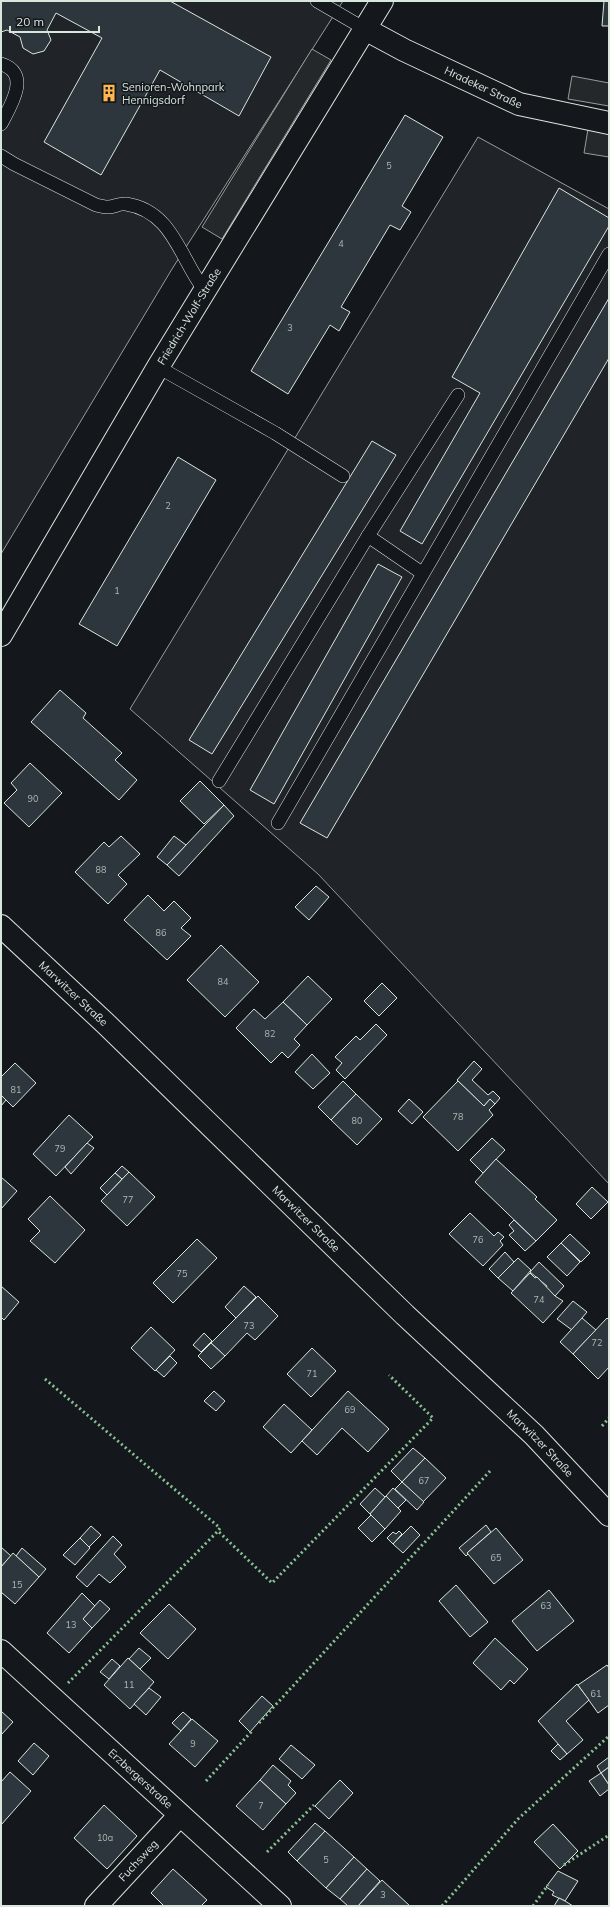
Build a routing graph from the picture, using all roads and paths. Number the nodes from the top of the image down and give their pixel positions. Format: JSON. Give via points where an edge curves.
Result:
{"nodes":[{"id":1,"x":317,"y":1,"type":"edge"},
{"id":2,"x":382,"y":1,"type":"edge"},
{"id":3,"x":365,"y":29,"type":"junction"},
{"id":4,"x":1,"y":64,"type":"edge"},
{"id":5,"x":609,"y":123,"type":"edge"},
{"id":6,"x":1,"y":124,"type":"edge"},
{"id":7,"x":1,"y":156,"type":"edge"},
{"id":8,"x":609,"y":254,"type":"edge"},
{"id":9,"x":205,"y":291,"type":"junction"},
{"id":10,"x":158,"y":368,"type":"junction"},
{"id":11,"x":458,"y":396,"type":"dead end"},
{"id":12,"x":343,"y":476,"type":"dead end"},
{"id":13,"x":368,"y":536,"type":"junction"},
{"id":14,"x":422,"y":574,"type":"junction"},
{"id":15,"x":1,"y":635,"type":"edge"},
{"id":16,"x":219,"y":781,"type":"dead end"},
{"id":17,"x":278,"y":823,"type":"dead end"},
{"id":18,"x":1,"y":926,"type":"edge"},
{"id":19,"x":609,"y":1515,"type":"edge"},
{"id":20,"x":1,"y":1651,"type":"edge"},
{"id":21,"x":180,"y":1815,"type":"junction"},
{"id":22,"x":96,"y":1906,"type":"edge"},
{"id":23,"x":280,"y":1906,"type":"edge"}],
"edges":[{"from":1,"to":3,"type":"lane"},
{"from":2,"to":3,"type":"street","name":"Friedrich-Wolf-Straße"},
{"from":3,"to":5,"type":"street","name":"Hradeker Straße","via":[[519,104]]},
{"from":3,"to":9,"type":"street","name":"Friedrich-Wolf-Straße"},
{"from":4,"to":6,"type":"lane","via":[[11,69],[16,78],[17,89]]},
{"from":7,"to":9,"type":"lane","via":[[96,205],[108,207],[125,204],[146,210],[160,219],[172,233],[194,277]]},
{"from":8,"to":14,"type":"lane"},
{"from":9,"to":10,"type":"street","name":"Friedrich-Wolf-Straße"},
{"from":10,"to":12,"type":"lane","via":[[275,432]]},
{"from":10,"to":15,"type":"street","name":"Friedrich-Wolf-Straße"},
{"from":11,"to":13,"type":"lane"},
{"from":13,"to":14,"type":"lane"},
{"from":13,"to":16,"type":"lane"},
{"from":14,"to":17,"type":"lane"},
{"from":18,"to":19,"type":"street","name":"Marwitzer Straße","via":[[534,1435]]},
{"from":20,"to":21,"type":"street","name":"Erzbergerstraße"},
{"from":21,"to":22,"type":"street","name":"Fuchsweg"},
{"from":21,"to":23,"type":"street","name":"Erzbergerstraße"}]}
